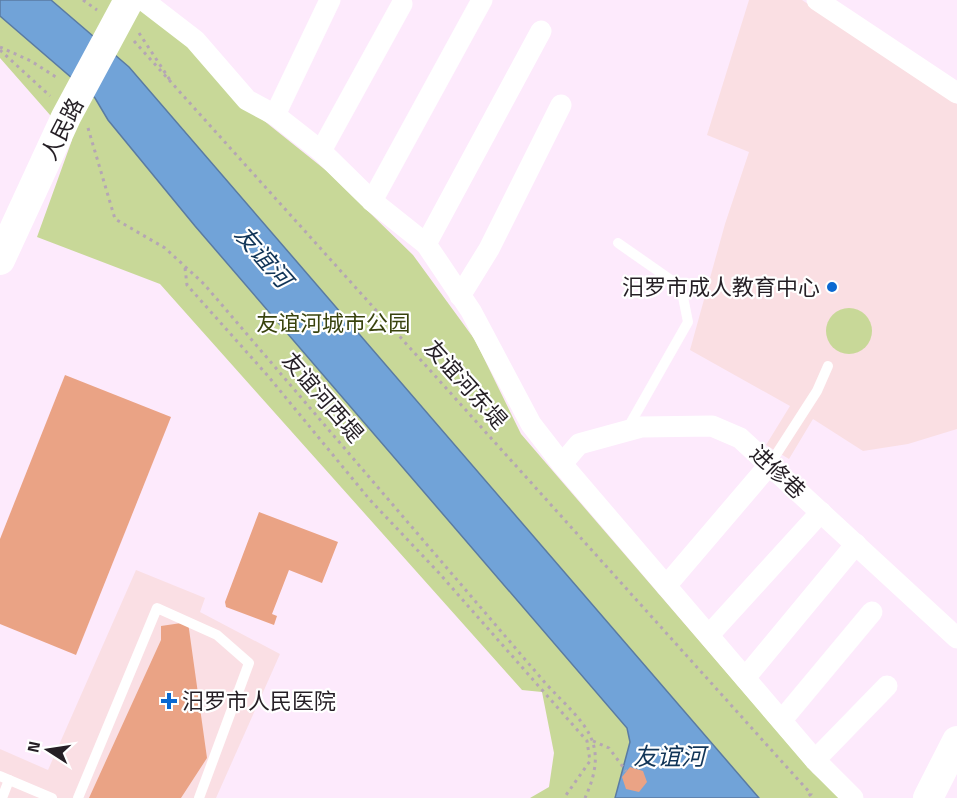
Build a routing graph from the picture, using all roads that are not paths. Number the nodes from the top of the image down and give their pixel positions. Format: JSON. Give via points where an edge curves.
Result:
{"nodes":[{"id":1,"x":330,"y":0,"type":"edge"},
{"id":2,"x":482,"y":0,"type":"edge"},
{"id":3,"x":817,"y":0,"type":"edge"},
{"id":4,"x":402,"y":4,"type":"dead end"},
{"id":5,"x":116,"y":8,"type":"edge"},
{"id":6,"x":541,"y":31,"type":"dead end"},
{"id":7,"x":957,"y":93,"type":"edge"},
{"id":8,"x":68,"y":105,"type":"junction"},
{"id":9,"x":561,"y":105,"type":"dead end"},
{"id":10,"x":274,"y":115,"type":"junction"},
{"id":11,"x":321,"y":151,"type":"junction"},
{"id":12,"x":372,"y":201,"type":"junction"},
{"id":13,"x":0,"y":216,"type":"edge"},
{"id":14,"x":618,"y":243,"type":"dead end"},
{"id":15,"x":426,"y":244,"type":"junction"},
{"id":16,"x":0,"y":260,"type":"edge"},
{"id":17,"x":460,"y":296,"type":"junction"},
{"id":18,"x":828,"y":366,"type":"dead end"},
{"id":19,"x":626,"y":431,"type":"junction"},
{"id":20,"x":562,"y":464,"type":"junction"},
{"id":21,"x":770,"y":464,"type":"junction"},
{"id":22,"x":821,"y":512,"type":"junction"},
{"id":23,"x":856,"y":544,"type":"junction"},
{"id":24,"x":666,"y":586,"type":"junction"},
{"id":25,"x":872,"y":612,"type":"dead end"},
{"id":26,"x":709,"y":635,"type":"junction"},
{"id":27,"x":957,"y":638,"type":"edge"},
{"id":28,"x":745,"y":678,"type":"junction"},
{"id":29,"x":887,"y":686,"type":"dead end"},
{"id":30,"x":782,"y":720,"type":"junction"},
{"id":31,"x":957,"y":741,"type":"edge"},
{"id":32,"x":815,"y":760,"type":"junction"},
{"id":33,"x":957,"y":775,"type":"edge"},
{"id":34,"x":5,"y":778,"type":"edge"},
{"id":35,"x":2,"y":798,"type":"edge"},
{"id":36,"x":52,"y":798,"type":"edge"},
{"id":37,"x":78,"y":798,"type":"edge"},
{"id":38,"x":199,"y":798,"type":"edge"},
{"id":39,"x":853,"y":798,"type":"edge"},
{"id":40,"x":928,"y":798,"type":"edge"},
{"id":41,"x":947,"y":798,"type":"edge"}],
"edges":[{"from":1,"to":10,"type":"street"},
{"from":2,"to":12,"type":"street"},
{"from":3,"to":7,"type":"street"},
{"from":4,"to":11,"type":"street"},
{"from":5,"to":8,"type":"street","name":"人民路"},
{"from":5,"to":10,"type":"street","via":[[195,40],[247,100]]},
{"from":6,"to":15,"type":"street"},
{"from":8,"to":13,"type":"street","name":"人民路"},
{"from":8,"to":16,"type":"street","name":"人民路"},
{"from":9,"to":17,"type":"street","via":[[489,249]]},
{"from":10,"to":11,"type":"street"},
{"from":11,"to":12,"type":"street"},
{"from":12,"to":15,"type":"street"},
{"from":14,"to":19,"type":"lane","via":[[681,287],[688,322]]},
{"from":15,"to":17,"type":"street"},
{"from":17,"to":20,"type":"street","via":[[531,424]]},
{"from":18,"to":21,"type":"lane","via":[[817,391]]},
{"from":19,"to":20,"type":"street","name":"进修巷","via":[[579,444]]},
{"from":19,"to":21,"type":"street","name":"进修巷","via":[[642,427],[712,426],[740,438]]},
{"from":20,"to":24,"type":"street"},
{"from":21,"to":22,"type":"street","name":"进修巷"},
{"from":21,"to":24,"type":"street"},
{"from":22,"to":23,"type":"street","name":"进修巷"},
{"from":22,"to":26,"type":"street"},
{"from":23,"to":27,"type":"street","name":"进修巷"},
{"from":23,"to":28,"type":"street"},
{"from":24,"to":26,"type":"street"},
{"from":25,"to":30,"type":"street"},
{"from":26,"to":28,"type":"street"},
{"from":28,"to":30,"type":"street"},
{"from":29,"to":32,"type":"street"},
{"from":30,"to":32,"type":"street"},
{"from":31,"to":40,"type":"street"},
{"from":32,"to":39,"type":"street"},
{"from":33,"to":41,"type":"street"},
{"from":34,"to":35,"type":"lane"},
{"from":34,"to":36,"type":"lane"},
{"from":37,"to":38,"type":"lane","via":[[157,608],[217,635],[249,663]]}]}
